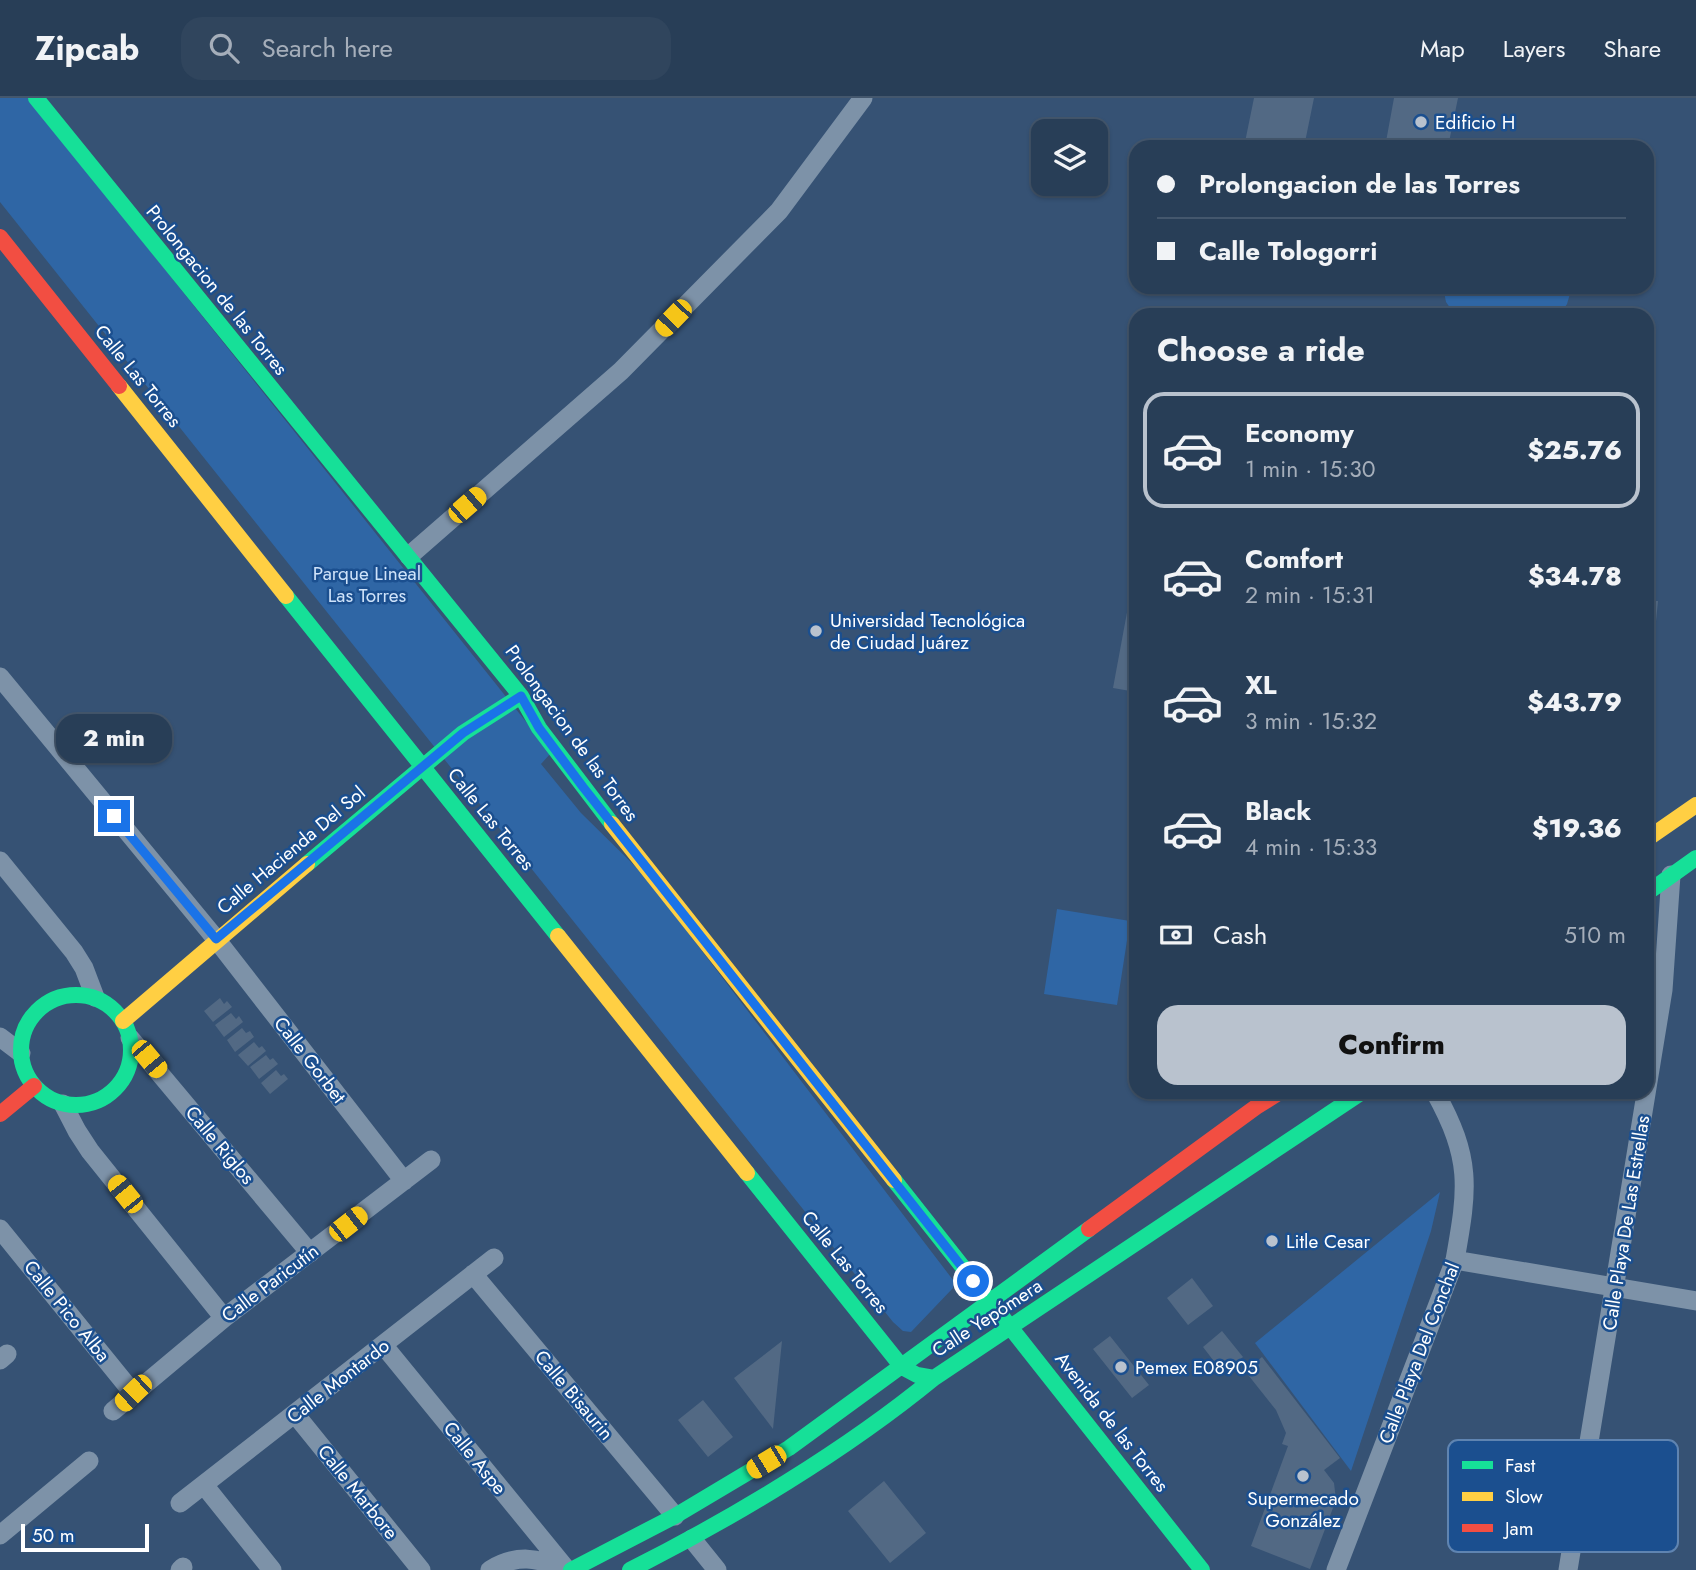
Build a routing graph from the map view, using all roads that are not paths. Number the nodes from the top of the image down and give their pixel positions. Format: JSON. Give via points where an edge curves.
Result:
{"nodes":[{"id":1,"x":36,"y":98,"type":"edge"},
{"id":2,"x":863,"y":98,"type":"edge"},
{"id":3,"x":0,"y":237,"type":"edge"},
{"id":4,"x":409,"y":556,"type":"junction"},
{"id":5,"x":0,"y":677,"type":"edge"},
{"id":6,"x":521,"y":696,"type":"junction"},
{"id":7,"x":424,"y":768,"type":"junction"},
{"id":8,"x":1696,"y":805,"type":"edge"},
{"id":9,"x":1654,"y":834,"type":"edge"},
{"id":10,"x":1696,"y":858,"type":"edge"},
{"id":11,"x":0,"y":862,"type":"edge"},
{"id":12,"x":1671,"y":875,"type":"junction"},
{"id":13,"x":1654,"y":888,"type":"edge"},
{"id":14,"x":216,"y":939,"type":"junction"},
{"id":15,"x":95,"y":997,"type":"junction"},
{"id":16,"x":127,"y":1030,"type":"junction"},
{"id":17,"x":0,"y":1037,"type":"edge"},
{"id":18,"x":1654,"y":1047,"type":"edge"},
{"id":19,"x":21,"y":1053,"type":"junction"},
{"id":20,"x":34,"y":1086,"type":"junction"},
{"id":21,"x":1269,"y":1099,"type":"edge"},
{"id":22,"x":1352,"y":1099,"type":"edge"},
{"id":23,"x":1439,"y":1099,"type":"edge"},
{"id":24,"x":1646,"y":1099,"type":"edge"},
{"id":25,"x":64,"y":1104,"type":"junction"},
{"id":26,"x":0,"y":1114,"type":"edge"},
{"id":27,"x":431,"y":1160,"type":"dead end"},
{"id":28,"x":404,"y":1181,"type":"junction"},
{"id":29,"x":0,"y":1229,"type":"edge"},
{"id":30,"x":310,"y":1253,"type":"junction"},
{"id":31,"x":494,"y":1258,"type":"dead end"},
{"id":32,"x":1455,"y":1260,"type":"junction"},
{"id":33,"x":472,"y":1274,"type":"junction"},
{"id":34,"x":1616,"y":1287,"type":"junction"},
{"id":35,"x":989,"y":1300,"type":"junction"},
{"id":36,"x":1696,"y":1301,"type":"edge"},
{"id":37,"x":224,"y":1318,"type":"junction"},
{"id":38,"x":1010,"y":1328,"type":"junction"},
{"id":39,"x":384,"y":1346,"type":"junction"},
{"id":40,"x":902,"y":1367,"type":"junction"},
{"id":41,"x":934,"y":1378,"type":"junction"},
{"id":42,"x":133,"y":1393,"type":"junction"},
{"id":43,"x":113,"y":1411,"type":"dead end"},
{"id":44,"x":295,"y":1414,"type":"junction"},
{"id":45,"x":1590,"y":1440,"type":"edge"},
{"id":46,"x":89,"y":1461,"type":"dead end"},
{"id":47,"x":204,"y":1485,"type":"junction"},
{"id":48,"x":180,"y":1503,"type":"dead end"},
{"id":49,"x":675,"y":1516,"type":"junction"},
{"id":50,"x":0,"y":1535,"type":"edge"},
{"id":51,"x":692,"y":1539,"type":"junction"},
{"id":52,"x":1571,"y":1552,"type":"edge"},
{"id":53,"x":272,"y":1570,"type":"edge"},
{"id":54,"x":421,"y":1570,"type":"edge"},
{"id":55,"x":490,"y":1570,"type":"edge"},
{"id":56,"x":568,"y":1570,"type":"edge"},
{"id":57,"x":630,"y":1570,"type":"edge"},
{"id":58,"x":717,"y":1570,"type":"edge"},
{"id":59,"x":1202,"y":1570,"type":"edge"},
{"id":60,"x":1336,"y":1570,"type":"edge"},
{"id":61,"x":1568,"y":1570,"type":"edge"}],
"edges":[{"from":1,"to":4,"type":"main road","name":"Prolongacion de las Torres"},
{"from":2,"to":4,"type":"street","via":[[779,211],[611,380]]},
{"from":3,"to":7,"type":"main road","name":"Calle Las Torres"},
{"from":4,"to":6,"type":"main road","name":"Prolongacion de las Torres"},
{"from":5,"to":14,"type":"street","name":"Calle Gorbet"},
{"from":6,"to":7,"type":"main road","name":"Calle Hacienda Del Sol","via":[[463,733]]},
{"from":6,"to":35,"type":"main road","name":"Prolongacion de las Torres","via":[[583,787]]},
{"from":7,"to":14,"type":"main road","name":"Calle Hacienda Del Sol"},
{"from":7,"to":40,"type":"main road","name":"Calle Las Torres"},
{"from":8,"to":9,"type":"main road"},
{"from":10,"to":12,"type":"main road"},
{"from":11,"to":15,"type":"street","via":[[74,953]]},
{"from":12,"to":13,"type":"main road"},
{"from":12,"to":18,"type":"street","name":"Calle Playa De Las Estrellas"},
{"from":14,"to":16,"type":"main road","name":"Calle Hacienda Del Sol"},
{"from":14,"to":28,"type":"street","name":"Calle Gorbet"},
{"from":15,"to":16,"type":"main road","via":[[111,1007]]},
{"from":15,"to":19,"type":"main road","via":[[58,997],[42,1006],[22,1035]]},
{"from":16,"to":25,"type":"main road","via":[[131,1057],[114,1090],[98,1101]]},
{"from":16,"to":30,"type":"street","name":"Calle Riglos"},
{"from":17,"to":19,"type":"street"},
{"from":19,"to":20,"type":"main road"},
{"from":20,"to":25,"type":"main road"},
{"from":20,"to":26,"type":"main road"},
{"from":21,"to":35,"type":"main road","name":"Calle Yepómera"},
{"from":22,"to":38,"type":"main road","name":"Calle Yepómera"},
{"from":23,"to":32,"type":"street","name":"Calle Playa Del Conchal","via":[[1461,1147],[1465,1171]]},
{"from":24,"to":34,"type":"street","name":"Calle Playa De Las Estrellas"},
{"from":25,"to":37,"type":"street","via":[[90,1151]]},
{"from":27,"to":28,"type":"street","name":"Calle Paricutín"},
{"from":28,"to":30,"type":"street","name":"Calle Paricutín"},
{"from":29,"to":42,"type":"street","name":"Calle Pico Alba"},
{"from":30,"to":37,"type":"street","name":"Calle Paricutín"},
{"from":31,"to":33,"type":"street","name":"Calle Montardo"},
{"from":32,"to":34,"type":"street"},
{"from":32,"to":60,"type":"street","name":"Calle Playa Del Conchal"},
{"from":33,"to":39,"type":"street","name":"Calle Montardo"},
{"from":33,"to":49,"type":"street","name":"Calle Bisaurin"},
{"from":34,"to":36,"type":"street"},
{"from":34,"to":45,"type":"street","name":"Calle Playa De Las Estrellas"},
{"from":35,"to":38,"type":"main road","name":"Avenida de las Torres"},
{"from":35,"to":40,"type":"main road","name":"Calle Yepómera"},
{"from":37,"to":42,"type":"street","name":"Calle Paricutín"},
{"from":38,"to":41,"type":"main road","name":"Calle Yepómera"},
{"from":38,"to":59,"type":"main road","name":"Avenida de las Torres"},
{"from":39,"to":44,"type":"street","name":"Calle Montardo"},
{"from":39,"to":56,"type":"street","name":"Calle Aspe"},
{"from":40,"to":41,"type":"main road"},
{"from":40,"to":49,"type":"main road","name":"Calle Yepómera","via":[[789,1448]]},
{"from":41,"to":51,"type":"main road","name":"Calle Yepómera","via":[[906,1402]]},
{"from":42,"to":43,"type":"street","name":"Calle Paricutín"},
{"from":44,"to":47,"type":"street","name":"Calle Montardo"},
{"from":44,"to":54,"type":"street","name":"Calle Marbore"},
{"from":46,"to":50,"type":"street"},
{"from":47,"to":48,"type":"street","name":"Calle Montardo"},
{"from":47,"to":53,"type":"street"},
{"from":49,"to":56,"type":"main road","name":"Calle Yepómera"},
{"from":51,"to":57,"type":"main road","name":"Calle Yepómera"},
{"from":51,"to":58,"type":"street"},
{"from":52,"to":61,"type":"street","name":"Calle Playa De Las Estrellas"},
{"from":55,"to":56,"type":"street","via":[[518,1558]]}]}
